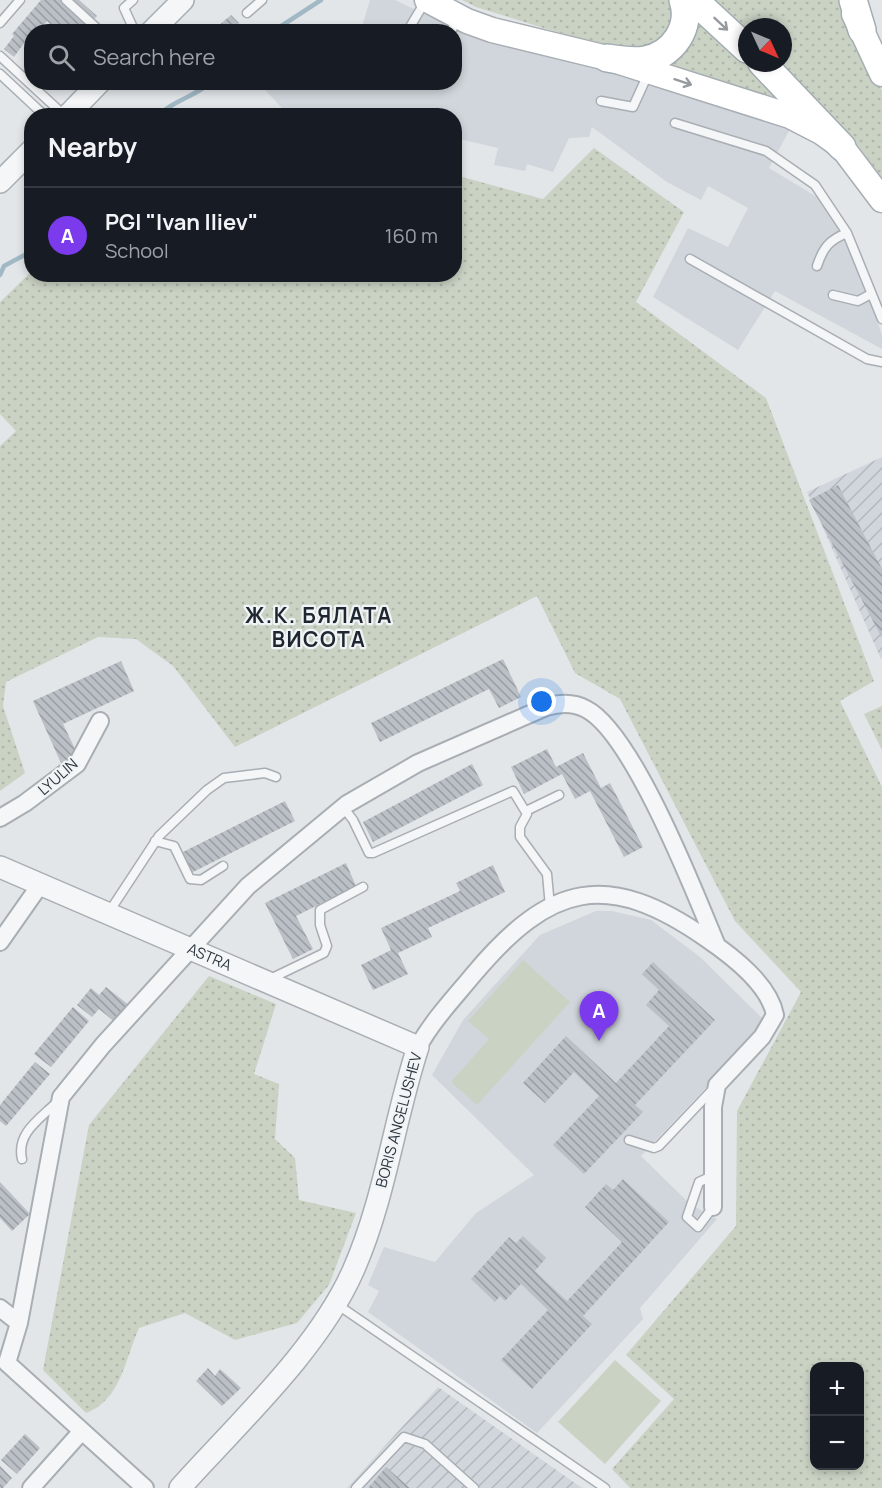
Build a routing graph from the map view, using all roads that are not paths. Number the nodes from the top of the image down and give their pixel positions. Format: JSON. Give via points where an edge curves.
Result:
{"nodes":[{"id":1,"x":20,"y":0,"type":"edge"},
{"id":2,"x":66,"y":0,"type":"edge"},
{"id":3,"x":133,"y":0,"type":"edge"},
{"id":4,"x":183,"y":0,"type":"edge"},
{"id":5,"x":262,"y":0,"type":"edge"},
{"id":6,"x":426,"y":0,"type":"edge"},
{"id":7,"x":683,"y":0,"type":"edge"},
{"id":8,"x":694,"y":0,"type":"edge"},
{"id":9,"x":850,"y":0,"type":"edge"},
{"id":10,"x":247,"y":13,"type":"dead end"},
{"id":11,"x":0,"y":23,"type":"edge"},
{"id":12,"x":92,"y":24,"type":"edge"},
{"id":13,"x":131,"y":24,"type":"edge"},
{"id":14,"x":159,"y":24,"type":"edge"},
{"id":15,"x":412,"y":24,"type":"edge"},
{"id":16,"x":455,"y":24,"type":"edge"},
{"id":17,"x":462,"y":25,"type":"edge"},
{"id":18,"x":862,"y":30,"type":"joint"},
{"id":19,"x":738,"y":41,"type":"edge"},
{"id":20,"x":0,"y":56,"type":"edge"},
{"id":21,"x":607,"y":58,"type":"junction"},
{"id":22,"x":650,"y":71,"type":"junction"},
{"id":23,"x":771,"y":72,"type":"edge"},
{"id":24,"x":0,"y":74,"type":"edge"},
{"id":25,"x":882,"y":74,"type":"edge"},
{"id":26,"x":24,"y":78,"type":"edge"},
{"id":27,"x":37,"y":90,"type":"edge"},
{"id":28,"x":92,"y":90,"type":"edge"},
{"id":29,"x":601,"y":102,"type":"dead end"},
{"id":30,"x":36,"y":108,"type":"edge"},
{"id":31,"x":57,"y":108,"type":"edge"},
{"id":32,"x":74,"y":108,"type":"edge"},
{"id":33,"x":675,"y":123,"type":"dead end"},
{"id":34,"x":842,"y":147,"type":"junction"},
{"id":35,"x":24,"y":157,"type":"edge"},
{"id":36,"x":5,"y":174,"type":"edge"},
{"id":37,"x":882,"y":200,"type":"edge"},
{"id":38,"x":847,"y":233,"type":"junction"},
{"id":39,"x":690,"y":259,"type":"dead end"},
{"id":40,"x":817,"y":266,"type":"dead end"},
{"id":41,"x":871,"y":294,"type":"junction"},
{"id":42,"x":833,"y":295,"type":"dead end"},
{"id":43,"x":882,"y":318,"type":"edge"},
{"id":44,"x":882,"y":362,"type":"edge"},
{"id":45,"x":100,"y":721,"type":"dead end"},
{"id":46,"x":276,"y":777,"type":"dead end"},
{"id":47,"x":559,"y":795,"type":"dead end"},
{"id":48,"x":343,"y":807,"type":"junction"},
{"id":49,"x":526,"y":811,"type":"junction"},
{"id":50,"x":0,"y":818,"type":"edge"},
{"id":51,"x":155,"y":841,"type":"junction"},
{"id":52,"x":223,"y":866,"type":"dead end"},
{"id":53,"x":0,"y":867,"type":"edge"},
{"id":54,"x":40,"y":885,"type":"junction"},
{"id":55,"x":363,"y":887,"type":"dead end"},
{"id":56,"x":550,"y":907,"type":"junction"},
{"id":57,"x":107,"y":915,"type":"junction"},
{"id":58,"x":0,"y":942,"type":"edge"},
{"id":59,"x":717,"y":946,"type":"junction"},
{"id":60,"x":188,"y":950,"type":"junction"},
{"id":61,"x":264,"y":982,"type":"junction"},
{"id":62,"x":418,"y":1047,"type":"junction"},
{"id":63,"x":717,"y":1085,"type":"junction"},
{"id":64,"x":62,"y":1097,"type":"junction"},
{"id":65,"x":628,"y":1140,"type":"dead end"},
{"id":66,"x":22,"y":1159,"type":"dead end"},
{"id":67,"x":712,"y":1176,"type":"junction"},
{"id":68,"x":713,"y":1207,"type":"joint"},
{"id":69,"x":335,"y":1303,"type":"junction"},
{"id":70,"x":0,"y":1308,"type":"edge"},
{"id":71,"x":19,"y":1323,"type":"junction"},
{"id":72,"x":4,"y":1364,"type":"edge"},
{"id":73,"x":82,"y":1431,"type":"junction"},
{"id":74,"x":31,"y":1488,"type":"edge"},
{"id":75,"x":145,"y":1488,"type":"edge"},
{"id":76,"x":180,"y":1488,"type":"edge"},
{"id":77,"x":356,"y":1488,"type":"edge"},
{"id":78,"x":474,"y":1488,"type":"edge"},
{"id":79,"x":605,"y":1488,"type":"edge"}],
"edges":[{"from":1,"to":11,"type":"lane"},
{"from":2,"to":12,"type":"lane"},
{"from":3,"to":13,"type":"lane","via":[[124,8]]},
{"from":4,"to":14,"type":"street"},
{"from":5,"to":10,"type":"lane"},
{"from":6,"to":15,"type":"lane"},
{"from":6,"to":16,"type":"main road"},
{"from":7,"to":21,"type":"main road","via":[[685,27],[668,49],[645,60]]},
{"from":8,"to":19,"type":"main road","one_way":true},
{"from":9,"to":18,"type":"main road"},
{"from":17,"to":21,"type":"main road"},
{"from":18,"to":25,"type":"main road"},
{"from":20,"to":26,"type":"lane"},
{"from":21,"to":22,"type":"main road"},
{"from":22,"to":29,"type":"lane","via":[[633,107]]},
{"from":22,"to":34,"type":"main road","one_way":true,"via":[[790,116]]},
{"from":23,"to":34,"type":"main road"},
{"from":24,"to":30,"type":"lane"},
{"from":27,"to":31,"type":"lane"},
{"from":28,"to":32,"type":"street"},
{"from":33,"to":38,"type":"lane","via":[[766,151],[815,185]]},
{"from":34,"to":37,"type":"main road"},
{"from":35,"to":36,"type":"street"},
{"from":38,"to":40,"type":"lane","via":[[832,239]]},
{"from":38,"to":41,"type":"lane"},
{"from":39,"to":44,"type":"lane","via":[[867,359]]},
{"from":41,"to":42,"type":"lane","via":[[858,301]]},
{"from":41,"to":43,"type":"lane"},
{"from":45,"to":50,"type":"street","name":"LYULIN","via":[[77,764]]},
{"from":46,"to":51,"type":"lane","via":[[265,773],[224,778]]},
{"from":47,"to":49,"type":"lane"},
{"from":48,"to":49,"type":"lane","via":[[371,853],[513,791]]},
{"from":48,"to":59,"type":"street","via":[[418,763],[529,713],[563,703],[586,709],[609,727],[629,757],[678,855]]},
{"from":48,"to":60,"type":"street","via":[[248,886]]},
{"from":49,"to":56,"type":"lane","via":[[520,837],[548,874]]},
{"from":51,"to":52,"type":"lane","via":[[174,846],[190,879],[201,880]]},
{"from":51,"to":57,"type":"lane"},
{"from":53,"to":54,"type":"street","name":"ASTRA"},
{"from":54,"to":57,"type":"street","name":"ASTRA"},
{"from":54,"to":58,"type":"street"},
{"from":55,"to":61,"type":"lane","via":[[320,910],[327,946],[324,953]]},
{"from":56,"to":59,"type":"street","name":"BORIS ANGELUSHEV","via":[[586,895],[622,896],[661,910]]},
{"from":56,"to":62,"type":"street","name":"BORIS ANGELUSHEV","via":[[516,929],[496,948]]},
{"from":57,"to":60,"type":"street","name":"ASTRA"},
{"from":59,"to":63,"type":"street","name":"BORIS ANGELUSHEV","via":[[767,993],[775,1015],[762,1037]]},
{"from":60,"to":61,"type":"street","name":"ASTRA"},
{"from":60,"to":64,"type":"street"},
{"from":61,"to":62,"type":"street","name":"ASTRA"},
{"from":62,"to":69,"type":"street","name":"BORIS ANGELUSHEV","via":[[377,1206],[353,1272]]},
{"from":63,"to":65,"type":"lane","via":[[660,1146],[654,1148]]},
{"from":63,"to":67,"type":"street"},
{"from":64,"to":66,"type":"lane","via":[[23,1136]]},
{"from":64,"to":71,"type":"street"},
{"from":67,"to":68,"type":"street"},
{"from":67,"to":68,"type":"lane","via":[[699,1182],[687,1217],[698,1227]]},
{"from":69,"to":76,"type":"street","name":"BORIS ANGELUSHEV","via":[[294,1361]]},
{"from":69,"to":79,"type":"lane"},
{"from":70,"to":71,"type":"street"},
{"from":71,"to":72,"type":"street"},
{"from":72,"to":73,"type":"street"},
{"from":73,"to":74,"type":"street"},
{"from":73,"to":75,"type":"street"},
{"from":77,"to":78,"type":"lane","via":[[404,1437],[425,1444]]}]}
